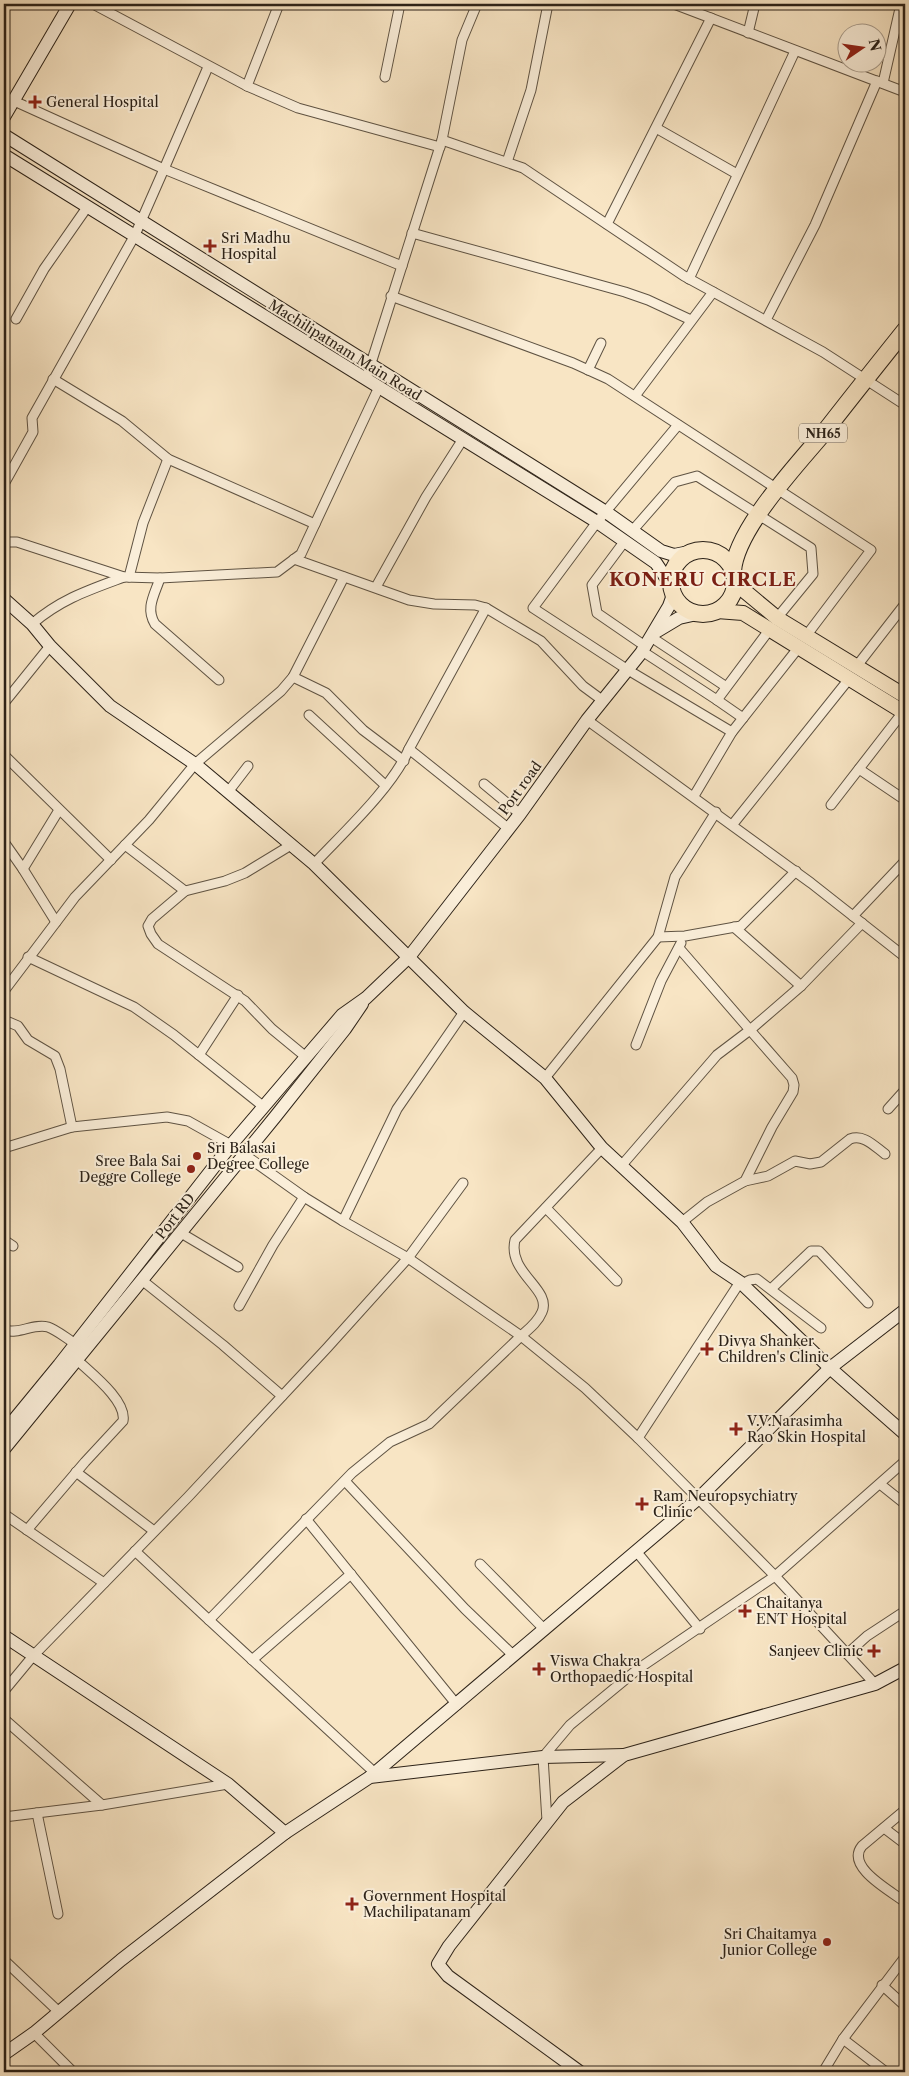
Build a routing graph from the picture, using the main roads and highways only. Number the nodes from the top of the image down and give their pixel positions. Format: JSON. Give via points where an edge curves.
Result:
{"nodes":[{"id":1,"x":905,"y":330,"type":"edge"},
{"id":2,"x":744,"y":539,"type":"junction"},
{"id":3,"x":717,"y":553,"type":"junction"},
{"id":4,"x":734,"y":575,"type":"junction"},
{"id":5,"x":717,"y":611,"type":"junction"},
{"id":6,"x":774,"y":623,"type":"junction"},
{"id":7,"x":853,"y":673,"type":"junction"},
{"id":8,"x":905,"y":696,"type":"edge"},
{"id":9,"x":904,"y":713,"type":"edge"}],
"edges":[{"from":1,"to":2,"type":"highway","number":"NH65","via":[[777,490]]},
{"from":2,"to":3,"type":"highway","number":"NH65","via":[[726,552]]},
{"from":2,"to":4,"type":"highway","number":"NH65","via":[[734,559]]},
{"from":3,"to":4,"type":"highway","via":[[729,563]]},
{"from":3,"to":5,"type":"highway","number":"NH65","via":[[708,550],[689,552],[675,565],[672,590],[683,607],[697,614]]},
{"from":4,"to":5,"type":"highway","number":"NH65","via":[[730,598]]},
{"from":4,"to":6,"type":"main road","via":[[741,588]]},
{"from":5,"to":6,"type":"main road","via":[[733,610]]},
{"from":6,"to":7,"type":"main road"},
{"from":7,"to":8,"type":"main road"},
{"from":7,"to":9,"type":"main road"}]}
